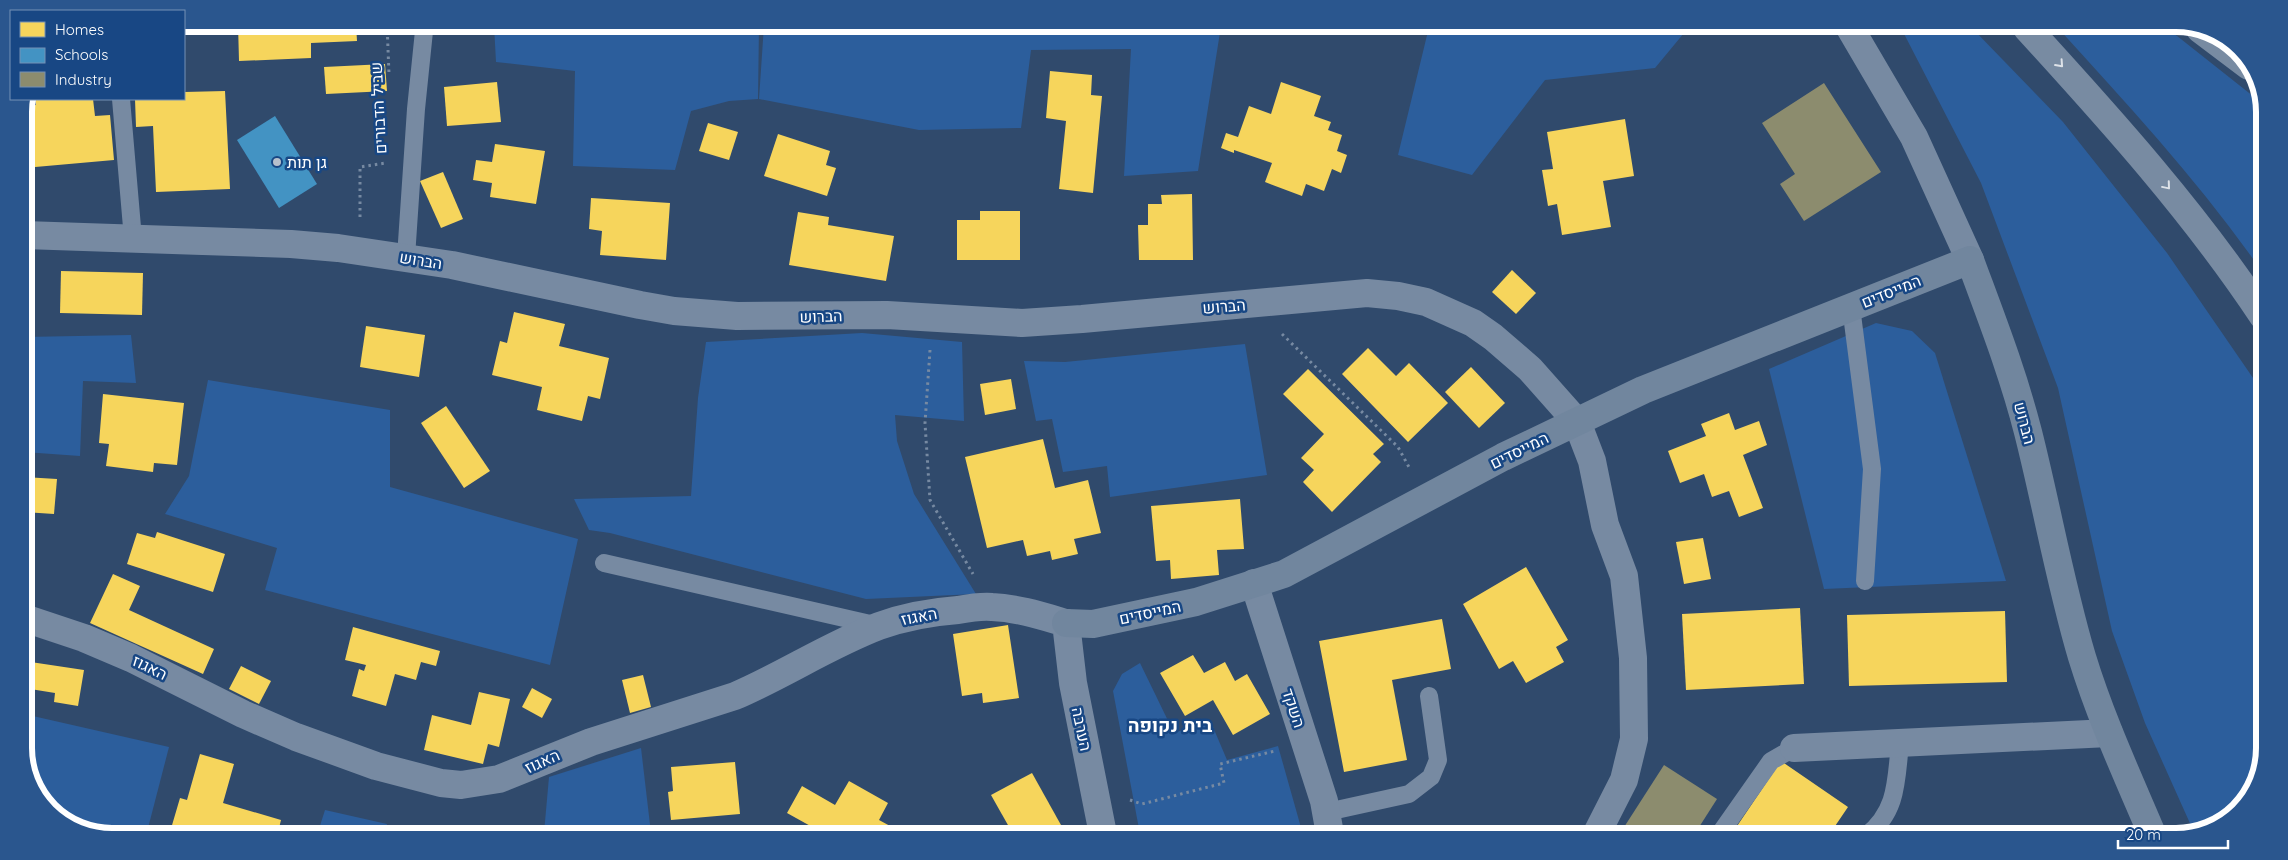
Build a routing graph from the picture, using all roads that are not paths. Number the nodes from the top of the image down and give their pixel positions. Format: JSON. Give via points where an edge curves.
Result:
{"nodes":[{"id":1,"x":424,"y":32,"type":"edge"},
{"id":2,"x":1852,"y":32,"type":"edge"},
{"id":3,"x":2031,"y":32,"type":"edge"},
{"id":4,"x":121,"y":100,"type":"edge"},
{"id":5,"x":32,"y":235,"type":"edge"},
{"id":6,"x":133,"y":239,"type":"junction"},
{"id":7,"x":406,"y":257,"type":"junction"},
{"id":8,"x":1970,"y":260,"type":"junction"},
{"id":9,"x":2255,"y":305,"type":"edge"},
{"id":10,"x":1851,"y":307,"type":"junction"},
{"id":11,"x":1576,"y":422,"type":"junction"},
{"id":12,"x":604,"y":563,"type":"dead end"},
{"id":13,"x":1866,"y":581,"type":"dead end"},
{"id":14,"x":1254,"y":583,"type":"junction"},
{"id":15,"x":33,"y":621,"type":"edge"},
{"id":16,"x":1066,"y":623,"type":"junction"},
{"id":17,"x":879,"y":626,"type":"junction"},
{"id":18,"x":1429,"y":696,"type":"dead end"},
{"id":19,"x":2109,"y":733,"type":"junction"},
{"id":20,"x":1900,"y":743,"type":"junction"},
{"id":21,"x":1794,"y":748,"type":"joint"},
{"id":22,"x":1328,"y":823,"type":"edge"},
{"id":23,"x":1102,"y":828,"type":"edge"},
{"id":24,"x":1600,"y":828,"type":"edge"},
{"id":25,"x":1724,"y":828,"type":"edge"},
{"id":26,"x":1876,"y":828,"type":"edge"},
{"id":27,"x":2150,"y":828,"type":"edge"}],
"edges":[{"from":1,"to":7,"type":"lane"},
{"from":2,"to":8,"type":"street","name":"הברוש","via":[[1914,136]]},
{"from":3,"to":9,"type":"highway","one_way":true,"via":[[2172,192]]},
{"from":4,"to":6,"type":"lane"},
{"from":5,"to":6,"type":"street","name":"הברוש"},
{"from":6,"to":7,"type":"street","name":"הברוש","via":[[291,244]]},
{"from":7,"to":11,"type":"street","name":"הברוש","via":[[674,311],[738,316],[867,315],[1007,323],[1052,322],[1366,293],[1398,296],[1450,312],[1493,337],[1530,369]]},
{"from":8,"to":10,"type":"street","name":"המייסדים"},
{"from":8,"to":19,"type":"street","name":"הברוש","via":[[2004,350],[2037,469],[2074,630]]},
{"from":10,"to":11,"type":"street","name":"המייסדים","via":[[1643,390]]},
{"from":10,"to":13,"type":"lane","via":[[1872,469]]},
{"from":11,"to":14,"type":"street","name":"המייסדים","via":[[1503,457],[1284,574]]},
{"from":11,"to":24,"type":"street","name":"הברוש","via":[[1592,461],[1605,525],[1624,576],[1633,658],[1634,738],[1624,780]]},
{"from":12,"to":17,"type":"lane"},
{"from":14,"to":16,"type":"street","name":"המייסדים","via":[[1196,602],[1093,624]]},
{"from":14,"to":22,"type":"street","name":"השקד"},
{"from":15,"to":17,"type":"street","name":"האגוז","via":[[115,651],[305,741],[403,774],[461,784],[499,779],[591,742],[735,696]]},
{"from":16,"to":17,"type":"street","name":"האגוז","via":[[990,606],[919,615]]},
{"from":16,"to":23,"type":"street","name":"הערבה","via":[[1073,682]]},
{"from":18,"to":22,"type":"lane","via":[[1438,760],[1431,777],[1409,794]]},
{"from":19,"to":20,"type":"street"},
{"from":19,"to":27,"type":"street","name":"הברוש"},
{"from":20,"to":21,"type":"street"},
{"from":20,"to":26,"type":"lane","via":[[1894,799]]},
{"from":21,"to":25,"type":"lane","via":[[1771,761]]}]}
